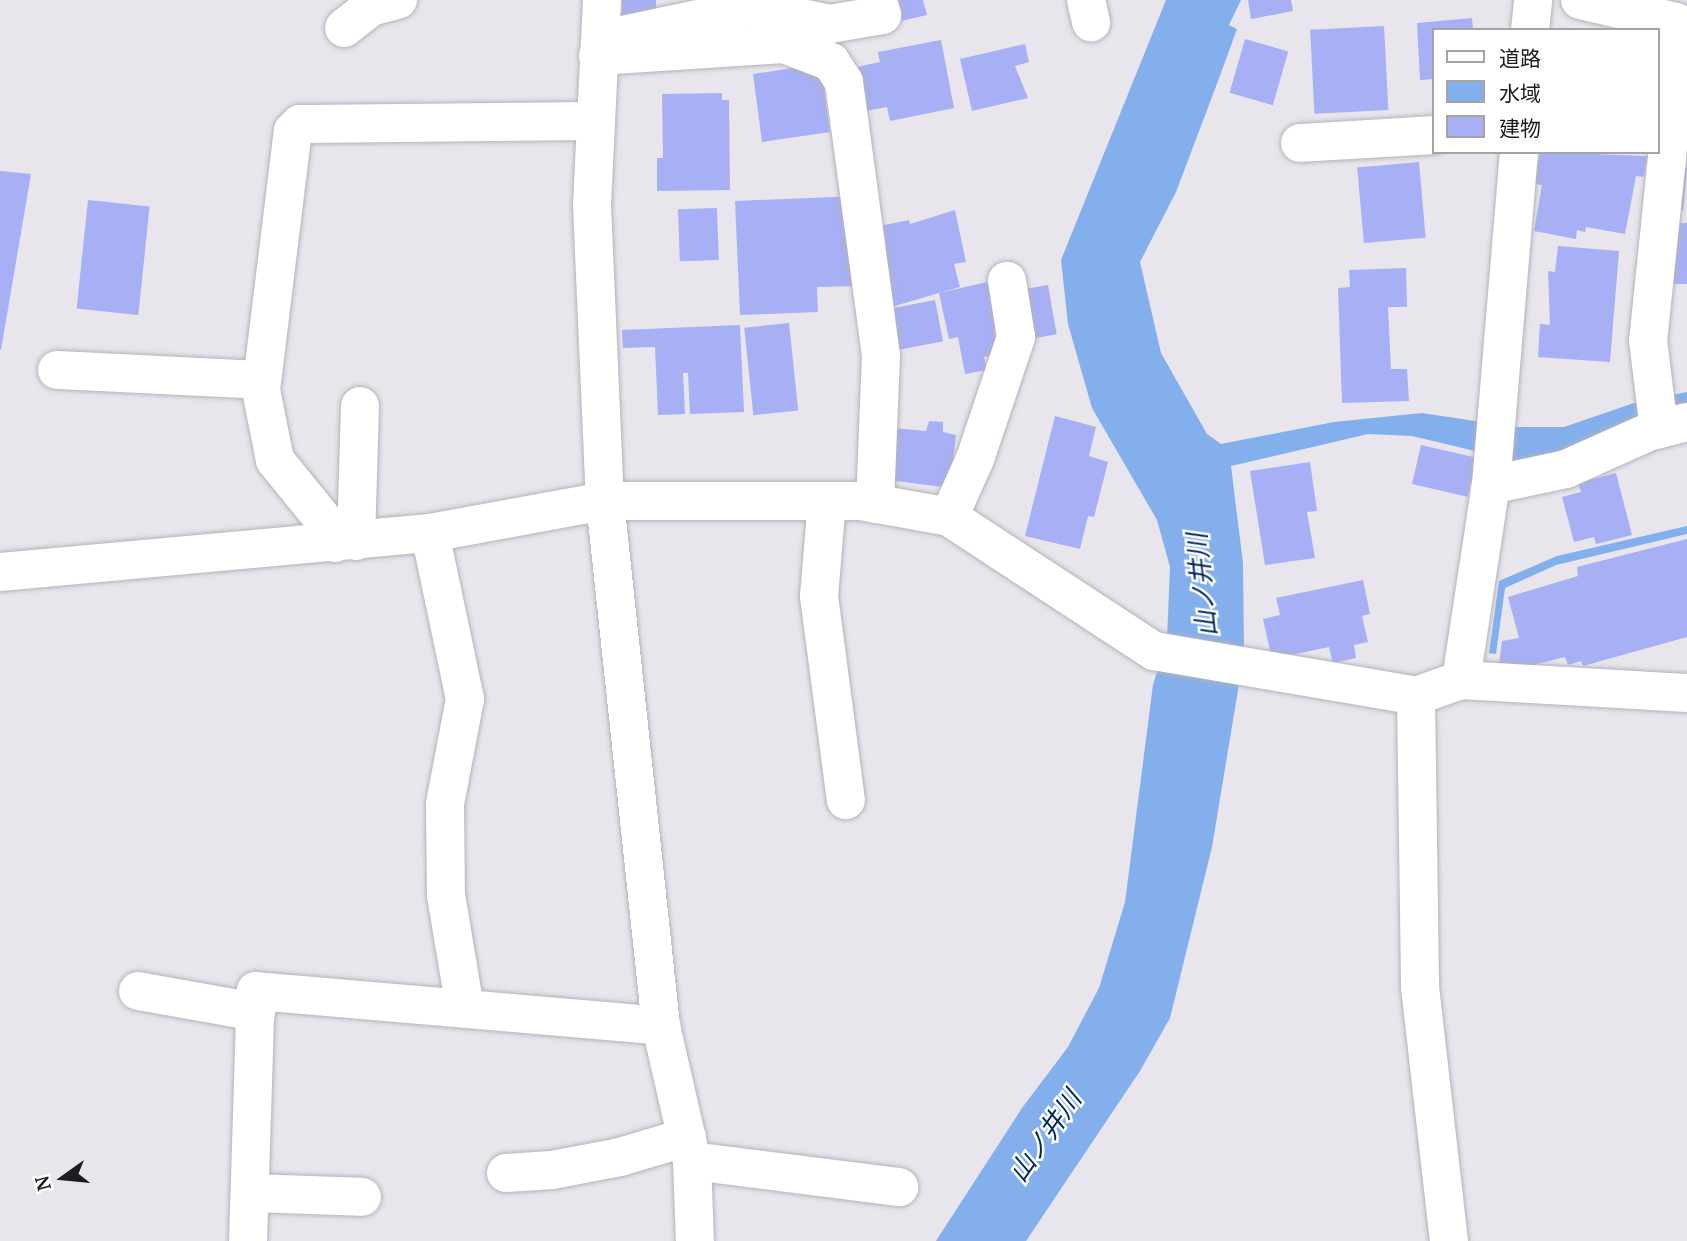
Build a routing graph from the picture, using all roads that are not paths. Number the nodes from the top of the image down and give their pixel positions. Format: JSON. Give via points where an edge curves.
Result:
{"nodes":[{"id":1,"x":398,"y":0,"type":"edge"},
{"id":2,"x":602,"y":0,"type":"edge"},
{"id":3,"x":878,"y":0,"type":"edge"},
{"id":4,"x":1533,"y":0,"type":"edge"},
{"id":5,"x":1580,"y":0,"type":"edge"},
{"id":6,"x":770,"y":4,"type":"edge"},
{"id":7,"x":344,"y":28,"type":"dead end"},
{"id":8,"x":1530,"y":28,"type":"edge"},
{"id":9,"x":598,"y":48,"type":"junction"},
{"id":10,"x":595,"y":121,"type":"junction"},
{"id":11,"x":1432,"y":135,"type":"edge"},
{"id":12,"x":1300,"y":143,"type":"dead end"},
{"id":13,"x":1519,"y":154,"type":"edge"},
{"id":14,"x":1007,"y":281,"type":"dead end"},
{"id":15,"x":57,"y":370,"type":"dead end"},
{"id":16,"x":261,"y":380,"type":"junction"},
{"id":17,"x":360,"y":406,"type":"dead end"},
{"id":18,"x":1665,"y":418,"type":"edge"},
{"id":19,"x":1492,"y":472,"type":"junction"},
{"id":20,"x":604,"y":501,"type":"junction"},
{"id":21,"x":827,"y":501,"type":"junction"},
{"id":22,"x":875,"y":504,"type":"junction"},
{"id":23,"x":949,"y":517,"type":"junction"},
{"id":24,"x":430,"y":533,"type":"junction"},
{"id":25,"x":345,"y":542,"type":"junction"},
{"id":26,"x":0,"y":572,"type":"edge"},
{"id":27,"x":1461,"y":680,"type":"junction"},
{"id":28,"x":1687,"y":693,"type":"edge"},
{"id":29,"x":1416,"y":696,"type":"junction"},
{"id":30,"x":846,"y":800,"type":"dead end"},
{"id":31,"x":138,"y":990,"type":"dead end"},
{"id":32,"x":465,"y":1008,"type":"junction"},
{"id":33,"x":256,"y":1012,"type":"junction"},
{"id":34,"x":661,"y":1026,"type":"junction"},
{"id":35,"x":689,"y":1149,"type":"junction"},
{"id":36,"x":506,"y":1173,"type":"dead end"},
{"id":37,"x":899,"y":1187,"type":"dead end"},
{"id":38,"x":250,"y":1193,"type":"junction"},
{"id":39,"x":362,"y":1197,"type":"dead end"},
{"id":40,"x":248,"y":1241,"type":"edge"},
{"id":41,"x":695,"y":1241,"type":"edge"},
{"id":42,"x":1449,"y":1241,"type":"edge"}],
"edges":[{"from":1,"to":7,"type":"street","via":[[371,7]]},
{"from":2,"to":9,"type":"street"},
{"from":3,"to":6,"type":"street","via":[[882,15],[830,24]]},
{"from":4,"to":8,"type":"street"},
{"from":5,"to":18,"type":"street","via":[[1676,22],[1680,32],[1647,340]]},
{"from":6,"to":9,"type":"street"},
{"from":9,"to":10,"type":"street"},
{"from":9,"to":22,"type":"street","via":[[785,44],[831,62],[844,82],[881,355]]},
{"from":10,"to":16,"type":"street","via":[[300,124],[293,131]]},
{"from":10,"to":20,"type":"street","via":[[592,206]]},
{"from":11,"to":12,"type":"street"},
{"from":13,"to":19,"type":"street"},
{"from":14,"to":23,"type":"street","via":[[1016,337],[975,459]]},
{"from":15,"to":16,"type":"street"},
{"from":16,"to":25,"type":"street","via":[[275,460]]},
{"from":17,"to":25,"type":"street"},
{"from":18,"to":19,"type":"street","via":[[1566,469]]},
{"from":19,"to":27,"type":"street"},
{"from":20,"to":21,"type":"street"},
{"from":20,"to":24,"type":"street"},
{"from":20,"to":34,"type":"street"},
{"from":21,"to":22,"type":"street"},
{"from":21,"to":30,"type":"street","via":[[819,596]]},
{"from":22,"to":23,"type":"street"},
{"from":23,"to":29,"type":"street","via":[[1154,651]]},
{"from":24,"to":25,"type":"street"},
{"from":24,"to":32,"type":"street","via":[[465,699],[445,804],[446,895]]},
{"from":25,"to":26,"type":"street"},
{"from":27,"to":28,"type":"street"},
{"from":27,"to":29,"type":"street"},
{"from":29,"to":42,"type":"street","via":[[1420,987]]},
{"from":31,"to":33,"type":"street"},
{"from":32,"to":33,"type":"street","via":[[257,991]]},
{"from":32,"to":34,"type":"street"},
{"from":33,"to":38,"type":"street"},
{"from":34,"to":35,"type":"street"},
{"from":35,"to":36,"type":"street"},
{"from":35,"to":37,"type":"street"},
{"from":35,"to":41,"type":"street"},
{"from":38,"to":39,"type":"street"},
{"from":38,"to":40,"type":"street"}]}
